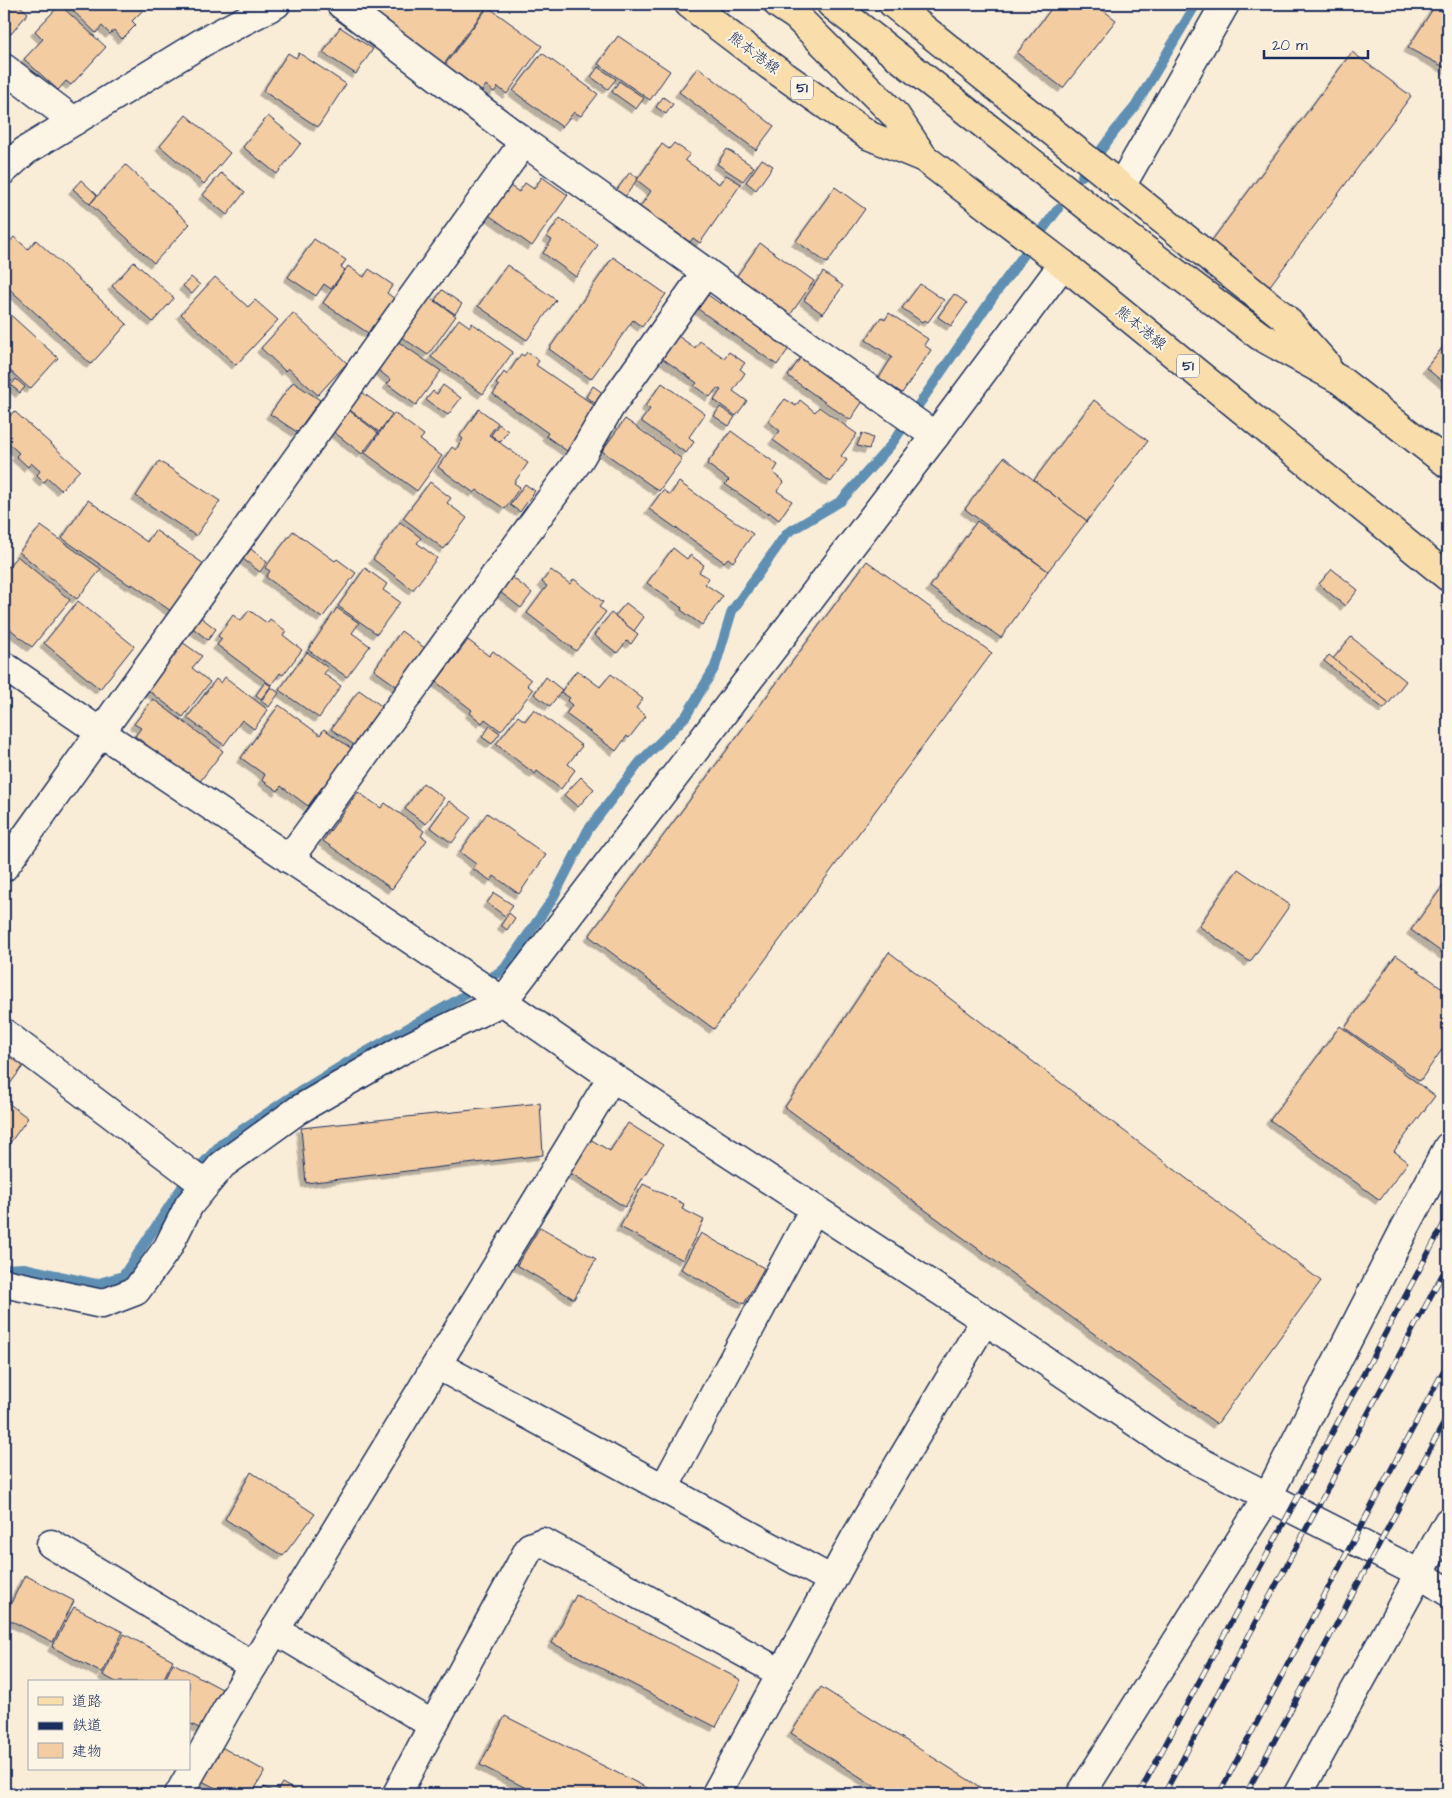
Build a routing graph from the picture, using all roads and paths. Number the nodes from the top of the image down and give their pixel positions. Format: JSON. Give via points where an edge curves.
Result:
{"nodes":[{"id":1,"x":276,"y":4,"type":"edge"},
{"id":2,"x":341,"y":4,"type":"edge"},
{"id":3,"x":689,"y":4,"type":"edge"},
{"id":4,"x":778,"y":4,"type":"edge"},
{"id":5,"x":831,"y":4,"type":"edge"},
{"id":6,"x":893,"y":4,"type":"edge"},
{"id":7,"x":1225,"y":4,"type":"edge"},
{"id":8,"x":4,"y":68,"type":"edge"},
{"id":9,"x":74,"y":121,"type":"junction"},
{"id":10,"x":524,"y":142,"type":"junction"},
{"id":11,"x":924,"y":158,"type":"junction"},
{"id":12,"x":4,"y":170,"type":"edge"},
{"id":13,"x":1120,"y":188,"type":"junction"},
{"id":14,"x":1063,"y":264,"type":"junction"},
{"id":15,"x":706,"y":272,"type":"junction"},
{"id":16,"x":1340,"y":380,"type":"junction"},
{"id":17,"x":935,"y":436,"type":"junction"},
{"id":18,"x":1448,"y":464,"type":"edge"},
{"id":19,"x":1448,"y":577,"type":"edge"},
{"id":20,"x":4,"y":666,"type":"edge"},
{"id":21,"x":100,"y":732,"type":"junction"},
{"id":22,"x":289,"y":859,"type":"junction"},
{"id":23,"x":4,"y":867,"type":"edge"},
{"id":24,"x":503,"y":1001,"type":"junction"},
{"id":25,"x":4,"y":1033,"type":"edge"},
{"id":26,"x":612,"y":1077,"type":"junction"},
{"id":27,"x":1448,"y":1147,"type":"edge"},
{"id":28,"x":206,"y":1185,"type":"junction"},
{"id":29,"x":814,"y":1209,"type":"junction"},
{"id":30,"x":4,"y":1284,"type":"edge"},
{"id":31,"x":984,"y":1320,"type":"junction"},
{"id":32,"x":437,"y":1365,"type":"junction"},
{"id":33,"x":664,"y":1488,"type":"junction"},
{"id":34,"x":1268,"y":1496,"type":"junction"},
{"id":35,"x":1448,"y":1522,"type":"edge"},
{"id":36,"x":51,"y":1544,"type":"dead end"},
{"id":37,"x":1420,"y":1574,"type":"junction"},
{"id":38,"x":832,"y":1580,"type":"junction"},
{"id":39,"x":1448,"y":1592,"type":"edge"},
{"id":40,"x":276,"y":1630,"type":"junction"},
{"id":41,"x":253,"y":1666,"type":"junction"},
{"id":42,"x":782,"y":1673,"type":"junction"},
{"id":43,"x":433,"y":1725,"type":"junction"},
{"id":44,"x":179,"y":1794,"type":"edge"},
{"id":45,"x":397,"y":1794,"type":"edge"},
{"id":46,"x":716,"y":1794,"type":"edge"},
{"id":47,"x":1081,"y":1794,"type":"edge"},
{"id":48,"x":1298,"y":1794,"type":"edge"}],
"edges":[{"from":1,"to":9,"type":"street","via":[[202,42]]},
{"from":2,"to":10,"type":"street"},
{"from":3,"to":11,"type":"main road","name":"熊本港線","number":"51","via":[[870,136]]},
{"from":4,"to":11,"type":"main road","name":"熊本港線","number":"51","via":[[796,16],[896,116]]},
{"from":5,"to":16,"type":"main road","via":[[1096,213],[1260,336]]},
{"from":6,"to":13,"type":"main road"},
{"from":7,"to":13,"type":"street"},
{"from":8,"to":9,"type":"street"},
{"from":9,"to":12,"type":"street","via":[[25,151]]},
{"from":10,"to":15,"type":"street"},
{"from":10,"to":21,"type":"street"},
{"from":11,"to":14,"type":"main road","name":"熊本港線","number":"51"},
{"from":13,"to":16,"type":"main road","via":[[1284,317]]},
{"from":14,"to":17,"type":"street"},
{"from":14,"to":19,"type":"main road","name":"熊本港線","number":"51"},
{"from":15,"to":17,"type":"street"},
{"from":15,"to":22,"type":"street","via":[[610,407],[579,460]]},
{"from":16,"to":18,"type":"main road"},
{"from":17,"to":24,"type":"street"},
{"from":20,"to":21,"type":"street"},
{"from":21,"to":22,"type":"street"},
{"from":21,"to":23,"type":"street"},
{"from":22,"to":24,"type":"street"},
{"from":24,"to":26,"type":"street"},
{"from":24,"to":28,"type":"street","via":[[400,1051],[298,1110],[222,1164]]},
{"from":25,"to":28,"type":"street"},
{"from":26,"to":29,"type":"street"},
{"from":26,"to":32,"type":"street"},
{"from":27,"to":34,"type":"street"},
{"from":28,"to":30,"type":"street","via":[[189,1205],[168,1247],[136,1291],[102,1304]]},
{"from":29,"to":31,"type":"street"},
{"from":29,"to":33,"type":"street"},
{"from":31,"to":34,"type":"street","via":[[1174,1449]]},
{"from":31,"to":38,"type":"street"},
{"from":32,"to":33,"type":"street"},
{"from":32,"to":40,"type":"street"},
{"from":33,"to":38,"type":"street"},
{"from":34,"to":37,"type":"street"},
{"from":34,"to":47,"type":"street"},
{"from":35,"to":37,"type":"street"},
{"from":36,"to":41,"type":"street"},
{"from":37,"to":39,"type":"street"},
{"from":37,"to":48,"type":"street"},
{"from":38,"to":42,"type":"street"},
{"from":40,"to":41,"type":"street"},
{"from":40,"to":43,"type":"street"},
{"from":41,"to":44,"type":"street"},
{"from":42,"to":43,"type":"street","via":[[543,1542],[530,1547]]},
{"from":42,"to":46,"type":"street"},
{"from":43,"to":45,"type":"street"}]}
